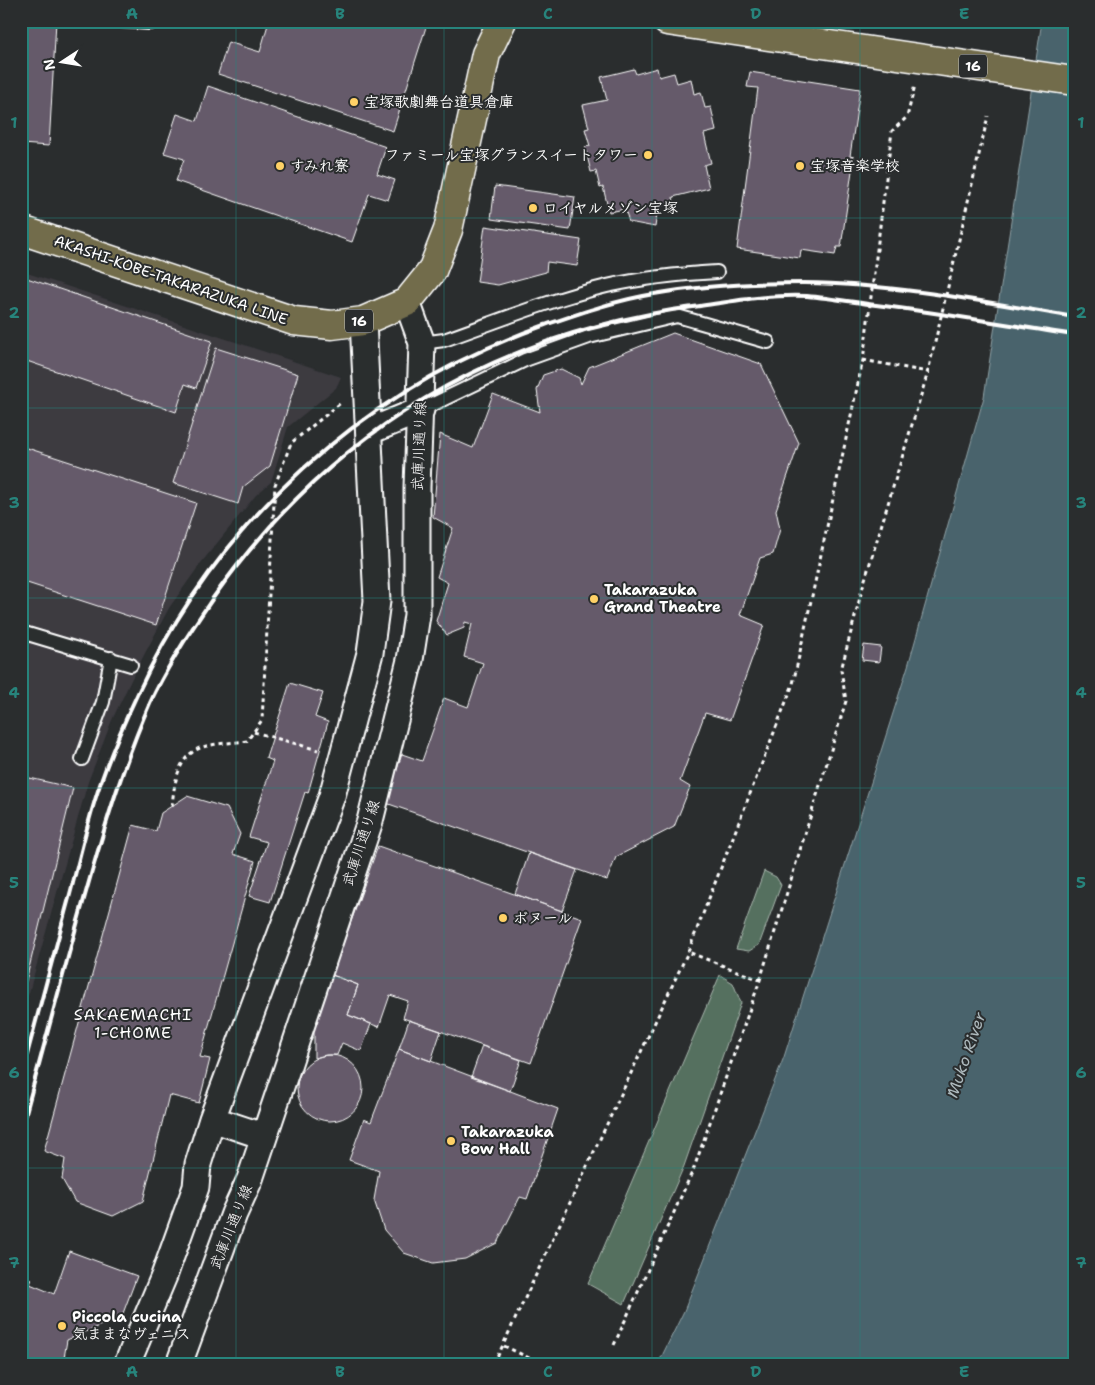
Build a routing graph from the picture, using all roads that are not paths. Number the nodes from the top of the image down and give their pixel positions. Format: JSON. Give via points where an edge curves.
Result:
{"nodes":[{"id":1,"x":120,"y":21,"type":"edge"},
{"id":2,"x":157,"y":21,"type":"edge"},
{"id":3,"x":502,"y":21,"type":"edge"},
{"id":4,"x":667,"y":21,"type":"edge"},
{"id":5,"x":712,"y":24,"type":"edge"},
{"id":6,"x":780,"y":29,"type":"edge"},
{"id":7,"x":1074,"y":81,"type":"edge"},
{"id":8,"x":21,"y":230,"type":"edge"},
{"id":9,"x":717,"y":272,"type":"dead end"},
{"id":10,"x":407,"y":302,"type":"junction"},
{"id":11,"x":363,"y":321,"type":"junction"},
{"id":12,"x":768,"y":342,"type":"dead end"},
{"id":13,"x":422,"y":343,"type":"junction"},
{"id":14,"x":421,"y":410,"type":"junction"},
{"id":15,"x":370,"y":430,"type":"junction"},
{"id":16,"x":21,"y":632,"type":"edge"},
{"id":17,"x":111,"y":658,"type":"junction"},
{"id":18,"x":131,"y":665,"type":"dead end"},
{"id":19,"x":82,"y":759,"type":"dead end"},
{"id":20,"x":212,"y":1119,"type":"junction"},
{"id":21,"x":263,"y":1136,"type":"junction"},
{"id":22,"x":127,"y":1364,"type":"edge"},
{"id":23,"x":179,"y":1364,"type":"edge"}],
"edges":[{"from":1,"to":2,"type":"lane"},
{"from":3,"to":10,"type":"main road","name":"AKASHI-KOBE-TAKARAZUKA LINE","number":"16","via":[[486,54],[448,230],[432,271]]},
{"from":4,"to":5,"type":"main road","number":"16"},
{"from":5,"to":6,"type":"main road","number":"16"},
{"from":6,"to":7,"type":"main road","number":"16","via":[[873,51]]},
{"from":8,"to":11,"type":"main road","name":"AKASHI-KOBE-TAKARAZUKA LINE","number":"16","via":[[294,322],[332,325]]},
{"from":9,"to":13,"type":"lane","via":[[676,274],[607,286],[444,340]]},
{"from":10,"to":11,"type":"main road","name":"AKASHI-KOBE-TAKARAZUKA LINE","number":"16"},
{"from":10,"to":13,"type":"street","name":"武庫川通り線"},
{"from":11,"to":15,"type":"street"},
{"from":12,"to":14,"type":"lane","via":[[677,316],[589,337],[524,360]]},
{"from":13,"to":14,"type":"street","name":"武庫川通り線"},
{"from":14,"to":15,"type":"street"},
{"from":14,"to":21,"type":"street","name":"武庫川通り線","via":[[417,615],[410,660],[370,821]]},
{"from":15,"to":20,"type":"street","via":[[377,601],[370,653],[332,796]]},
{"from":16,"to":17,"type":"lane"},
{"from":17,"to":18,"type":"lane"},
{"from":17,"to":19,"type":"lane","via":[[103,702]]},
{"from":20,"to":21,"type":"street"},
{"from":20,"to":22,"type":"street","via":[[198,1164],[196,1186],[164,1276]]},
{"from":21,"to":23,"type":"street","name":"武庫川通り線","via":[[250,1180],[234,1214]]}]}
